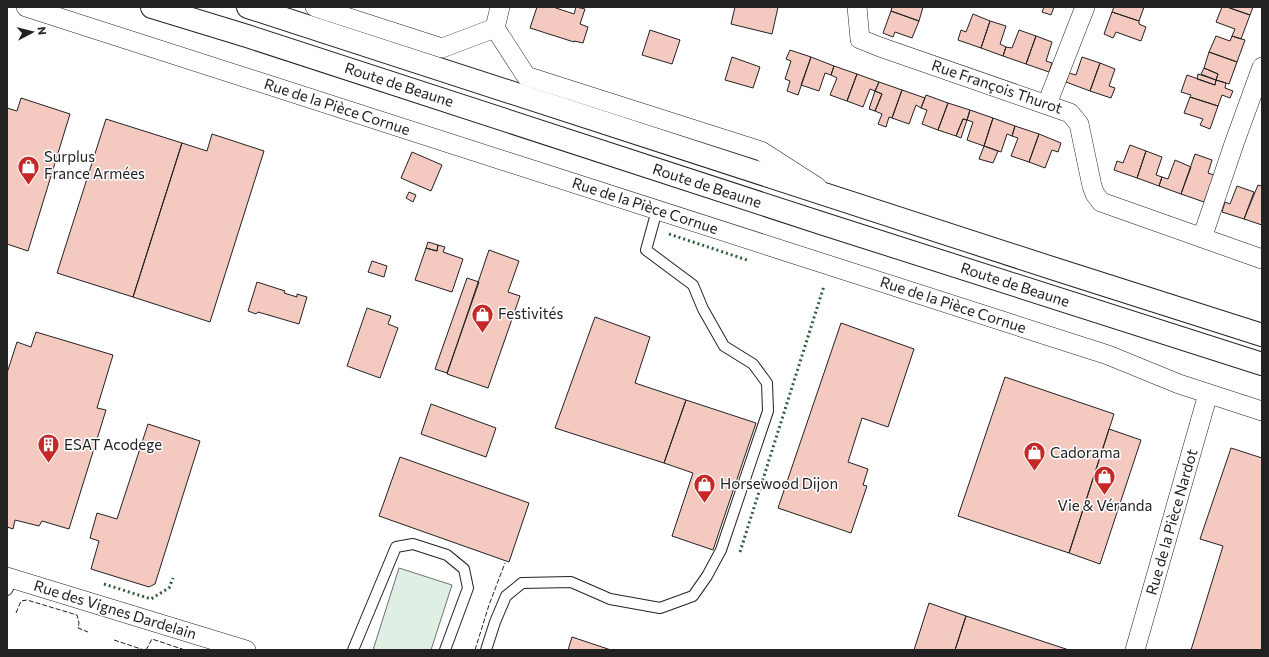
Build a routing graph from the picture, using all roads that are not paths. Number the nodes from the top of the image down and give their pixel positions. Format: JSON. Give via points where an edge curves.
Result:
{"nodes":[{"id":1,"x":26,"y":7,"type":"edge"},
{"id":2,"x":152,"y":7,"type":"edge"},
{"id":3,"x":248,"y":7,"type":"edge"},
{"id":4,"x":315,"y":7,"type":"edge"},
{"id":5,"x":500,"y":7,"type":"edge"},
{"id":6,"x":857,"y":7,"type":"edge"},
{"id":7,"x":1085,"y":7,"type":"edge"},
{"id":8,"x":495,"y":28,"type":"junction"},
{"id":9,"x":1262,"y":67,"type":"edge"},
{"id":10,"x":1047,"y":104,"type":"junction"},
{"id":11,"x":832,"y":197,"type":"junction"},
{"id":12,"x":657,"y":210,"type":"junction"},
{"id":13,"x":1202,"y":238,"type":"junction"},
{"id":14,"x":1262,"y":259,"type":"edge"},
{"id":15,"x":1262,"y":335,"type":"edge"},
{"id":16,"x":1262,"y":364,"type":"edge"},
{"id":17,"x":1208,"y":394,"type":"junction"},
{"id":18,"x":1262,"y":411,"type":"edge"},
{"id":19,"x":9,"y":582,"type":"edge"},
{"id":20,"x":246,"y":650,"type":"edge"},
{"id":21,"x":353,"y":650,"type":"edge"},
{"id":22,"x":445,"y":650,"type":"edge"},
{"id":23,"x":486,"y":650,"type":"edge"},
{"id":24,"x":1135,"y":650,"type":"edge"}],
"edges":[{"from":1,"to":12,"type":"street","name":"Rue de la Pièce Cornue"},
{"from":2,"to":16,"type":"main road","name":"Route de Beaune"},
{"from":3,"to":11,"type":"main road","name":"Route de Beaune"},
{"from":4,"to":8,"type":"street","via":[[442,48]]},
{"from":5,"to":8,"type":"street"},
{"from":6,"to":10,"type":"street","name":"Rue François Thurot","via":[[860,39]]},
{"from":7,"to":10,"type":"street"},
{"from":8,"to":11,"type":"street","name":"Route de Beaune","via":[[526,76],[761,151]]},
{"from":9,"to":13,"type":"street"},
{"from":10,"to":13,"type":"street","name":"Rue François Thurot","via":[[1070,113],[1079,124],[1092,186],[1101,202]]},
{"from":11,"to":15,"type":"main road","name":"Route de Beaune"},
{"from":12,"to":17,"type":"street","name":"Rue de la Pièce Cornue","via":[[1108,355]]},
{"from":12,"to":23,"type":"lane","via":[[646,250],[693,285],[724,346],[753,364],[767,384],[768,411],[721,550],[693,596],[660,608],[610,599],[571,582],[522,583],[506,596]]},
{"from":13,"to":14,"type":"street","name":"Rue François Thurot"},
{"from":17,"to":18,"type":"street","name":"Rue de la Pièce Cornue"},
{"from":17,"to":24,"type":"street","name":"Rue de la Pièce Nardot"},
{"from":19,"to":20,"type":"street","name":"Rue des Vignes Dardelain"},
{"from":21,"to":22,"type":"lane","via":[[396,547],[413,544],[447,555],[464,569],[468,588]]}]}
